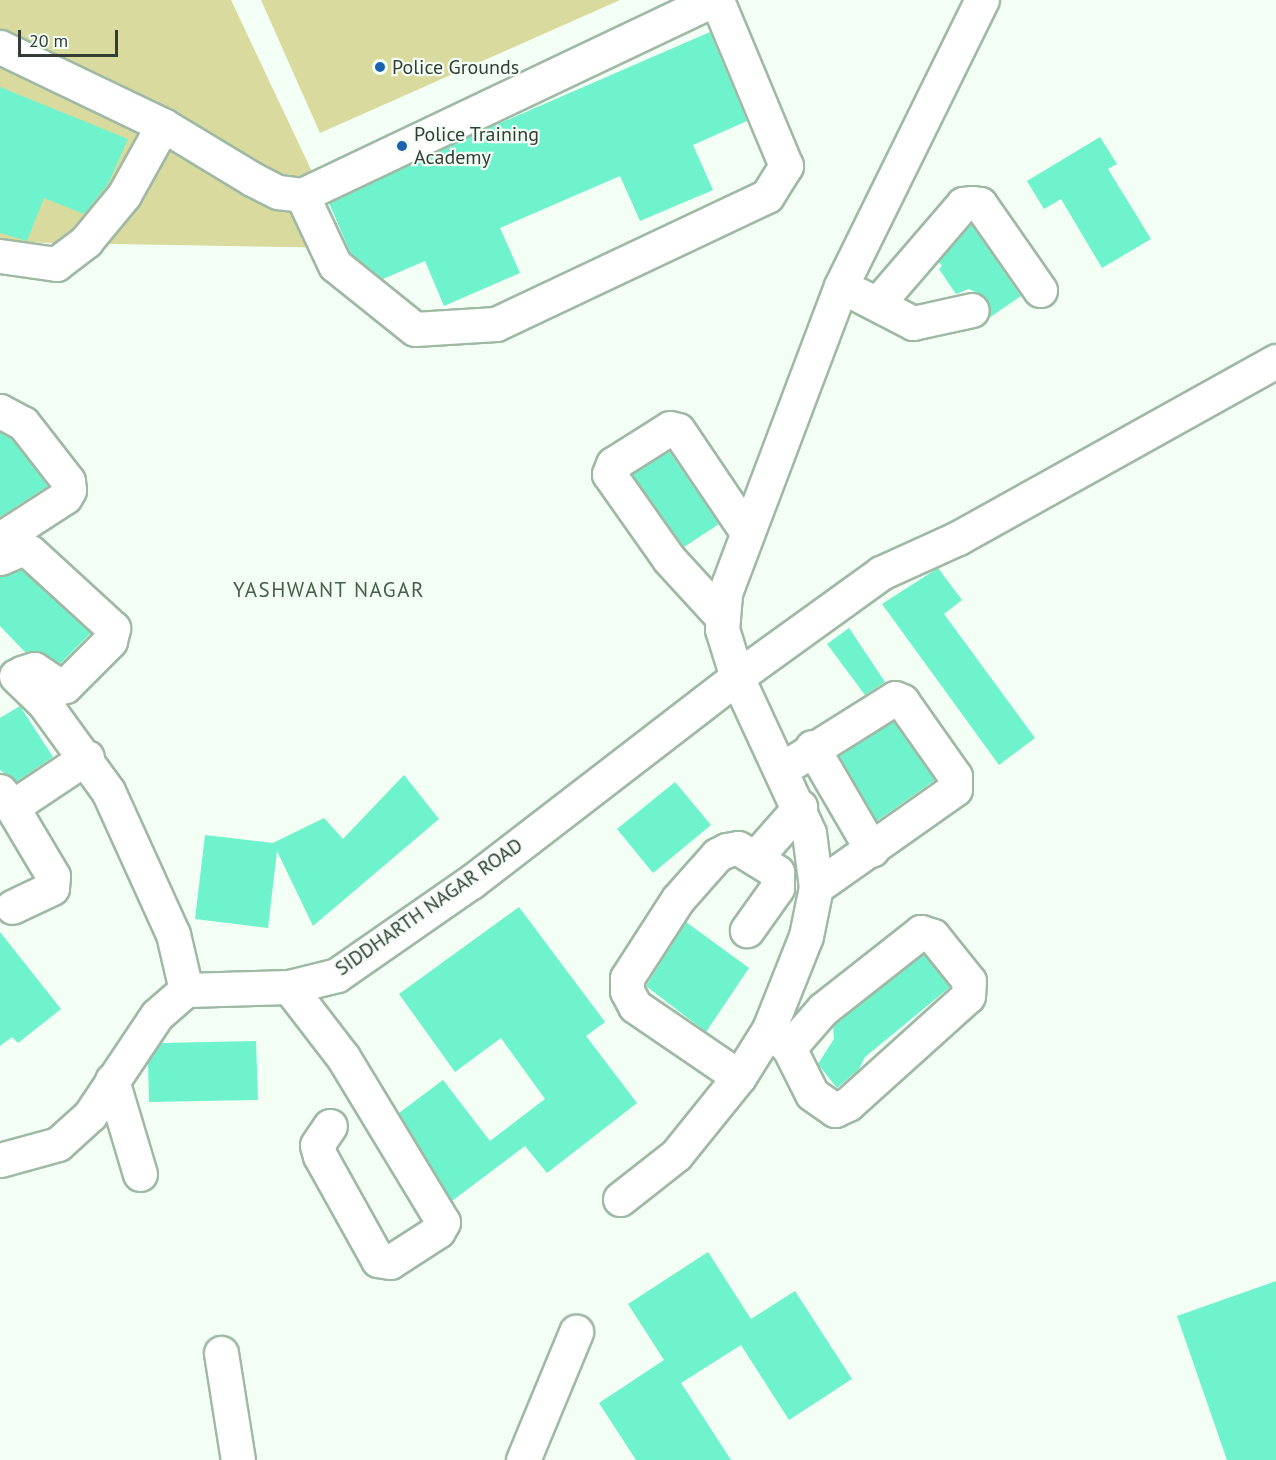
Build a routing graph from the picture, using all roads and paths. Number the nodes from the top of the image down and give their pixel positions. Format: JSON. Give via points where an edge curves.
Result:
{"nodes":[{"id":1,"x":715,"y":0,"type":"edge"},
{"id":2,"x":982,"y":0,"type":"edge"},
{"id":3,"x":0,"y":47,"type":"edge"},
{"id":4,"x":163,"y":125,"type":"junction"},
{"id":5,"x":302,"y":195,"type":"junction"},
{"id":6,"x":0,"y":256,"type":"edge"},
{"id":7,"x":841,"y":286,"type":"junction"},
{"id":8,"x":1041,"y":290,"type":"dead end"},
{"id":9,"x":877,"y":304,"type":"junction"},
{"id":10,"x":972,"y":310,"type":"dead end"},
{"id":11,"x":1276,"y":362,"type":"edge"},
{"id":12,"x":0,"y":411,"type":"edge"},
{"id":13,"x":746,"y":531,"type":"junction"},
{"id":14,"x":0,"y":539,"type":"edge"},
{"id":15,"x":0,"y":558,"type":"edge"},
{"id":16,"x":723,"y":618,"type":"junction"},
{"id":17,"x":737,"y":677,"type":"junction"},
{"id":18,"x":8,"y":681,"type":"edge"},
{"id":19,"x":61,"y":687,"type":"junction"},
{"id":20,"x":60,"y":723,"type":"junction"},
{"id":21,"x":812,"y":747,"type":"junction"},
{"id":22,"x":87,"y":757,"type":"junction"},
{"id":23,"x":782,"y":769,"type":"junction"},
{"id":24,"x":6,"y":799,"type":"edge"},
{"id":25,"x":800,"y":807,"type":"junction"},
{"id":26,"x":872,"y":850,"type":"junction"},
{"id":27,"x":756,"y":856,"type":"junction"},
{"id":28,"x":816,"y":887,"type":"junction"},
{"id":29,"x":12,"y":907,"type":"dead end"},
{"id":30,"x":747,"y":930,"type":"dead end"},
{"id":31,"x":289,"y":987,"type":"junction"},
{"id":32,"x":186,"y":990,"type":"junction"},
{"id":33,"x":779,"y":1039,"type":"junction"},
{"id":34,"x":739,"y":1077,"type":"junction"},
{"id":35,"x":112,"y":1080,"type":"junction"},
{"id":36,"x":330,"y":1126,"type":"dead end"},
{"id":37,"x":0,"y":1159,"type":"edge"},
{"id":38,"x":140,"y":1174,"type":"dead end"},
{"id":39,"x":620,"y":1199,"type":"dead end"},
{"id":40,"x":576,"y":1332,"type":"dead end"},
{"id":41,"x":221,"y":1353,"type":"dead end"},
{"id":42,"x":238,"y":1460,"type":"edge"},
{"id":43,"x":523,"y":1460,"type":"edge"}],
"edges":[{"from":1,"to":5,"type":"street"},
{"from":1,"to":5,"type":"street","via":[[786,166],[767,196],[496,324],[415,329],[335,265]]},
{"from":2,"to":7,"type":"street"},
{"from":3,"to":4,"type":"street"},
{"from":4,"to":5,"type":"street","via":[[252,179],[278,192]]},
{"from":4,"to":6,"type":"street","via":[[124,195],[86,241],[56,264]]},
{"from":7,"to":9,"type":"street"},
{"from":7,"to":13,"type":"street"},
{"from":8,"to":9,"type":"street","via":[[980,204],[973,203],[963,204]]},
{"from":9,"to":10,"type":"street","via":[[913,323]]},
{"from":11,"to":17,"type":"street","name":"SIDDHARTH NAGAR ROAD","via":[[958,538],[881,573]]},
{"from":12,"to":14,"type":"street","via":[[23,423],[68,481],[69,490],[65,497]]},
{"from":13,"to":16,"type":"street","via":[[725,593]]},
{"from":13,"to":16,"type":"street","via":[[678,430],[670,428],[614,464],[609,474],[669,559]]},
{"from":15,"to":19,"type":"street","via":[[23,548],[30,552],[113,628],[110,641]]},
{"from":16,"to":17,"type":"street","via":[[722,629]]},
{"from":17,"to":23,"type":"street"},
{"from":17,"to":31,"type":"street","name":"SIDDHARTH NAGAR ROAD","via":[[471,882],[338,975]]},
{"from":18,"to":19,"type":"street","via":[[34,669]]},
{"from":18,"to":20,"type":"street"},
{"from":19,"to":20,"type":"street"},
{"from":20,"to":22,"type":"street"},
{"from":21,"to":23,"type":"street"},
{"from":21,"to":26,"type":"street"},
{"from":21,"to":26,"type":"street","via":[[895,698],[902,701],[955,776],[955,789]]},
{"from":22,"to":24,"type":"street"},
{"from":22,"to":32,"type":"street","via":[[108,790],[145,866],[173,934]]},
{"from":23,"to":25,"type":"street"},
{"from":24,"to":29,"type":"street","via":[[53,876],[52,888]]},
{"from":25,"to":27,"type":"street"},
{"from":25,"to":28,"type":"street","via":[[809,833]]},
{"from":26,"to":28,"type":"street"},
{"from":27,"to":30,"type":"street","via":[[777,872],[777,888]]},
{"from":27,"to":34,"type":"street","via":[[738,848],[717,855],[678,899],[627,978],[627,992],[635,1006]]},
{"from":28,"to":33,"type":"street"},
{"from":31,"to":32,"type":"street","name":"SIDDHARTH NAGAR ROAD"},
{"from":31,"to":36,"type":"street","via":[[343,1057],[443,1222],[438,1231],[390,1262],[378,1260],[320,1156],[317,1145]]},
{"from":32,"to":35,"type":"street","via":[[157,1014]]},
{"from":33,"to":33,"type":"street","via":[[812,1094],[835,1110],[848,1104],[968,996],[969,981],[933,936],[921,932]]},
{"from":33,"to":34,"type":"street"},
{"from":34,"to":39,"type":"street","via":[[676,1155]]},
{"from":35,"to":37,"type":"street","via":[[90,1115],[58,1144]]},
{"from":35,"to":38,"type":"street"},
{"from":40,"to":43,"type":"street"},
{"from":41,"to":42,"type":"street"}]}
